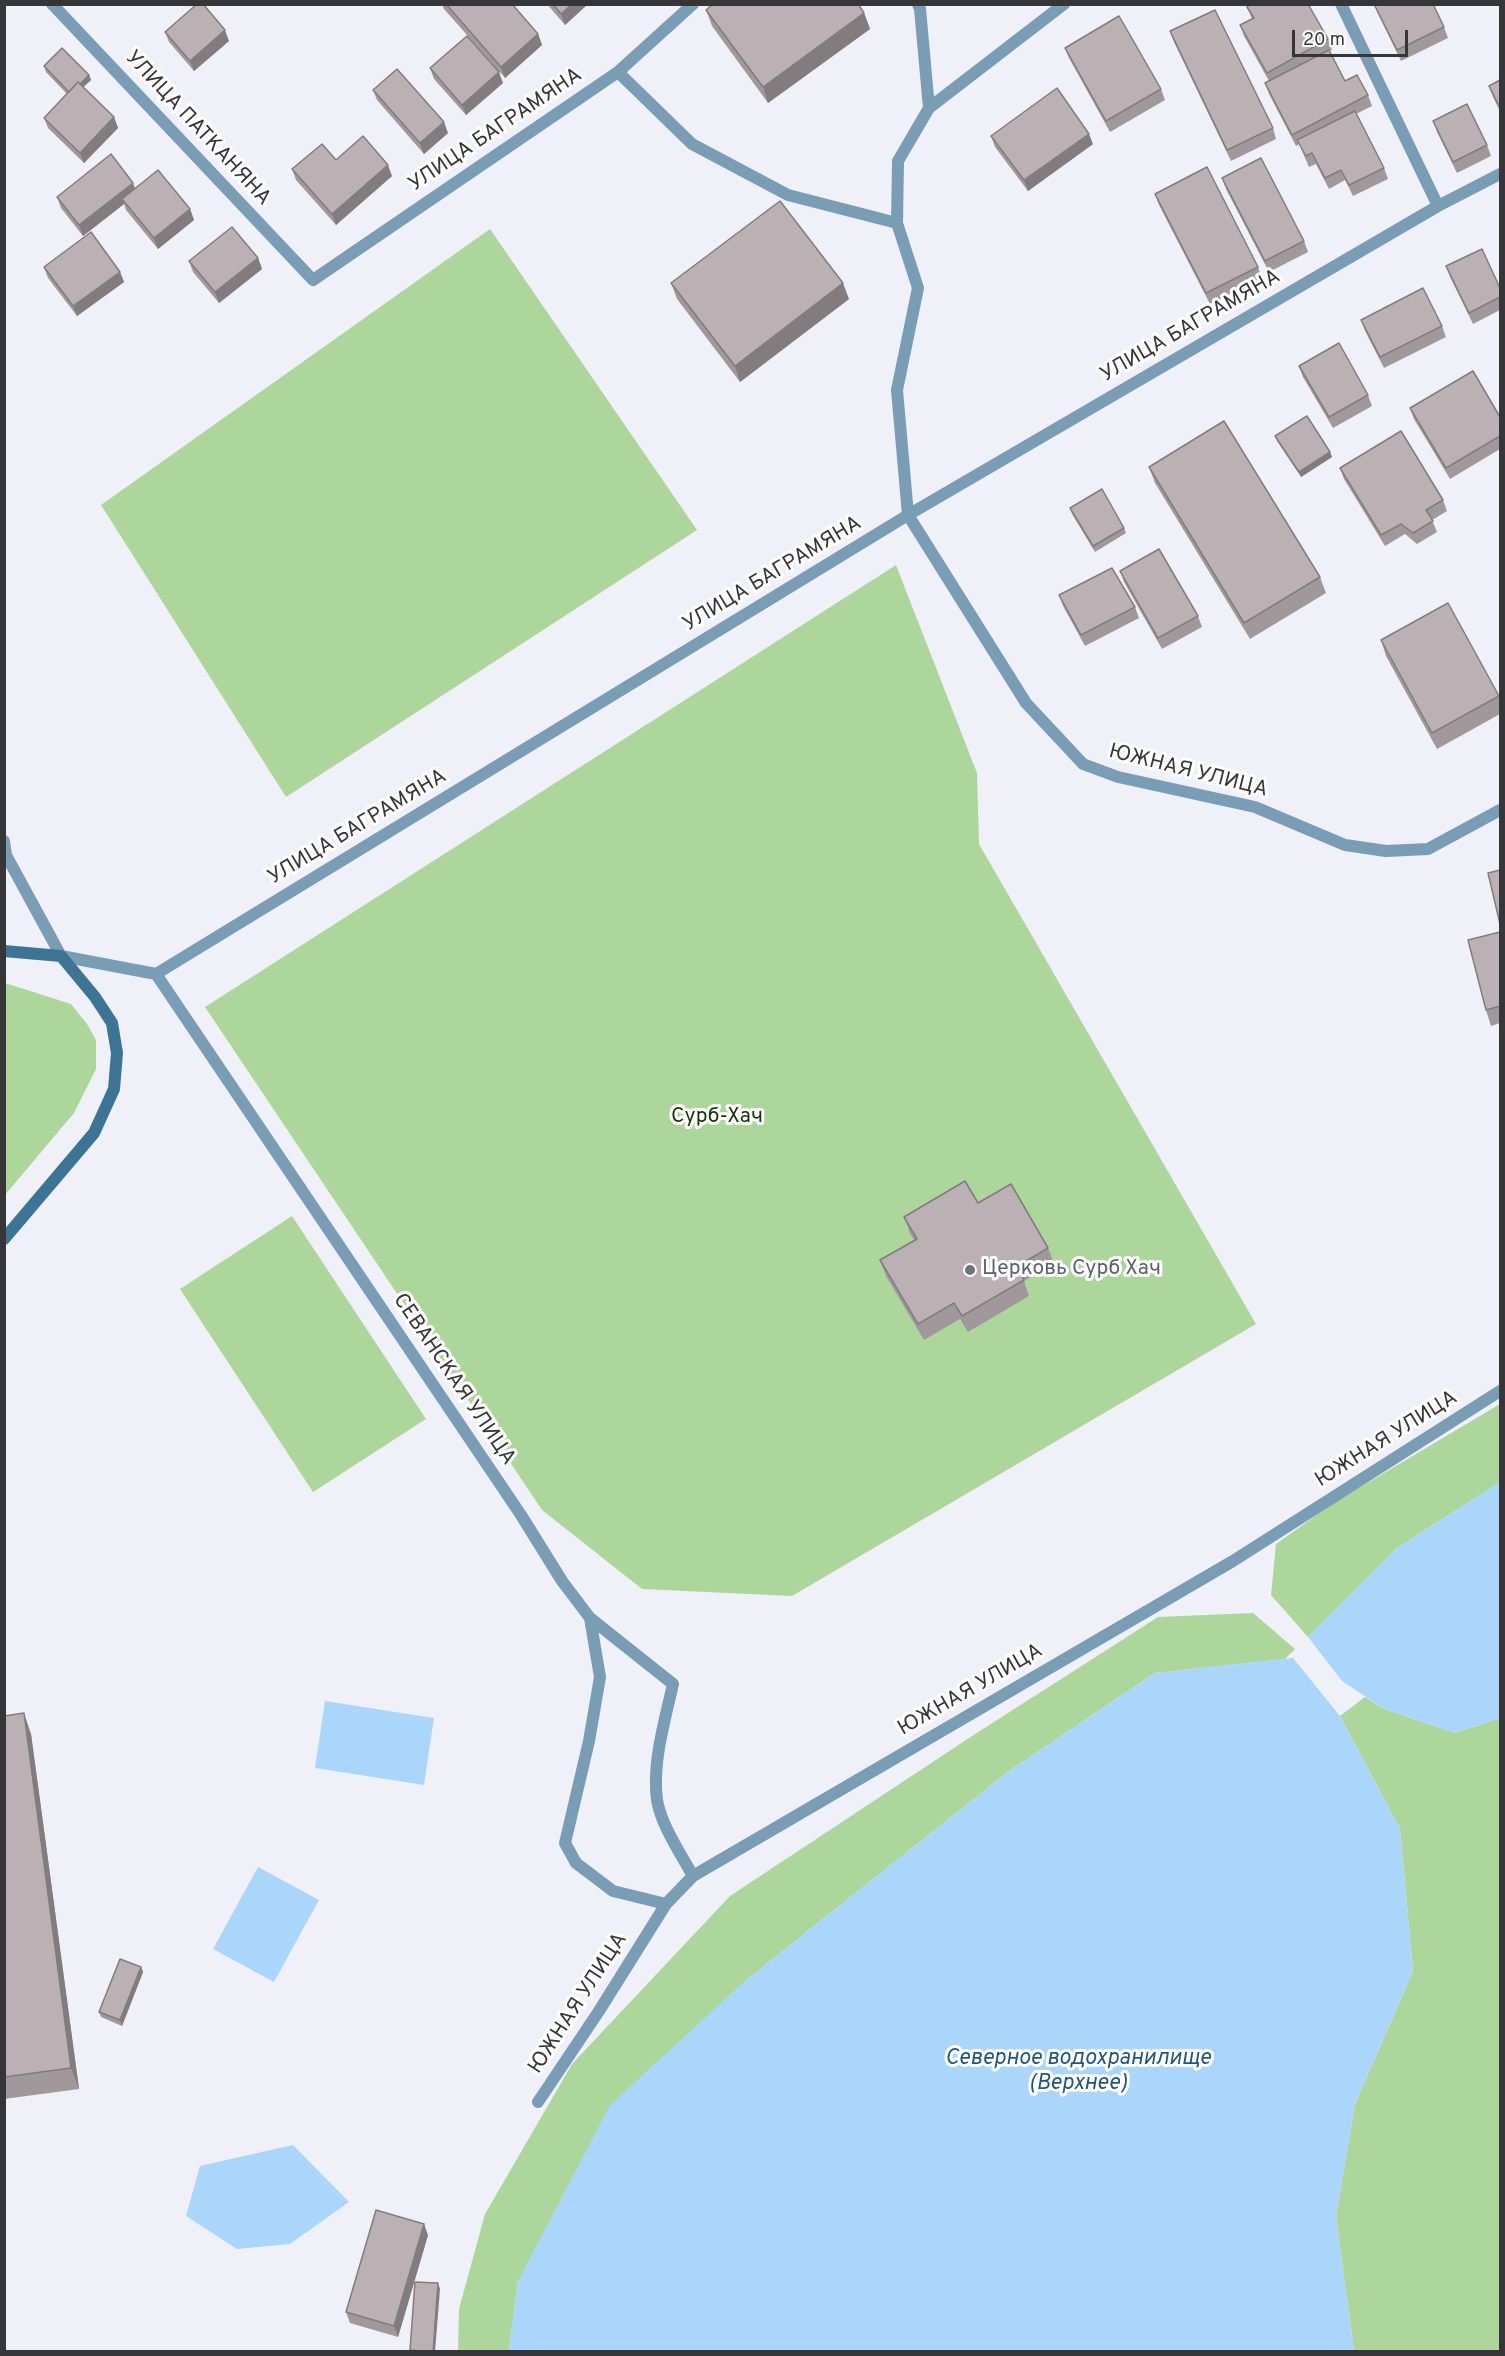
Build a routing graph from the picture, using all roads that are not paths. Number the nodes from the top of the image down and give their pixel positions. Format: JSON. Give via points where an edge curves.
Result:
{"nodes":[{"id":1,"x":52,"y":4,"type":"edge"},
{"id":2,"x":693,"y":4,"type":"edge"},
{"id":3,"x":918,"y":4,"type":"edge"},
{"id":4,"x":1065,"y":4,"type":"edge"},
{"id":5,"x":1341,"y":4,"type":"edge"},
{"id":6,"x":618,"y":72,"type":"junction"},
{"id":7,"x":929,"y":108,"type":"junction"},
{"id":8,"x":1500,"y":174,"type":"edge"},
{"id":9,"x":1438,"y":206,"type":"junction"},
{"id":10,"x":897,"y":222,"type":"junction"},
{"id":11,"x":313,"y":280,"type":"joint"},
{"id":12,"x":908,"y":515,"type":"junction"},
{"id":13,"x":1500,"y":810,"type":"edge"},
{"id":14,"x":4,"y":842,"type":"edge"},
{"id":15,"x":4,"y":951,"type":"edge"},
{"id":16,"x":61,"y":956,"type":"junction"},
{"id":17,"x":156,"y":974,"type":"junction"},
{"id":18,"x":4,"y":1239,"type":"edge"},
{"id":19,"x":1500,"y":1391,"type":"edge"},
{"id":20,"x":590,"y":1618,"type":"junction"},
{"id":21,"x":693,"y":1876,"type":"junction"},
{"id":22,"x":666,"y":1904,"type":"junction"},
{"id":23,"x":538,"y":2102,"type":"dead end"}],
"edges":[{"from":1,"to":11,"type":"street","name":"УЛИЦА ПАТКАНЯНА"},
{"from":2,"to":6,"type":"street","name":"УЛИЦА БАГРАМЯНА"},
{"from":3,"to":7,"type":"street"},
{"from":4,"to":7,"type":"street"},
{"from":5,"to":9,"type":"street"},
{"from":6,"to":10,"type":"street","via":[[692,144],[788,195]]},
{"from":6,"to":11,"type":"street","name":"УЛИЦА БАГРАМЯНА"},
{"from":7,"to":10,"type":"street","via":[[898,160]]},
{"from":8,"to":9,"type":"street","name":"УЛИЦА БАГРАМЯНА"},
{"from":9,"to":12,"type":"street","name":"УЛИЦА БАГРАМЯНА"},
{"from":10,"to":12,"type":"street","via":[[918,288],[897,390]]},
{"from":12,"to":13,"type":"street","name":"ЮЖНАЯ УЛИЦА","via":[[1026,703],[1083,764],[1118,777],[1255,807],[1345,845],[1386,851],[1428,849]]},
{"from":12,"to":17,"type":"street","name":"УЛИЦА БАГРАМЯНА"},
{"from":14,"to":16,"type":"street","via":[[6,855]]},
{"from":15,"to":16,"type":"street"},
{"from":16,"to":17,"type":"street"},
{"from":16,"to":18,"type":"street","via":[[96,997],[112,1023],[117,1053],[114,1089],[94,1133]]},
{"from":17,"to":20,"type":"street","name":"СЕВАНСКАЯ УЛИЦА"},
{"from":19,"to":21,"type":"street","name":"ЮЖНАЯ УЛИЦА","via":[[1233,1561]]},
{"from":20,"to":21,"type":"street","via":[[673,1684],[658,1755],[657,1801],[671,1838]]},
{"from":20,"to":22,"type":"street","name":"СЕВАНСКАЯ УЛИЦА","via":[[600,1677],[565,1843],[576,1863],[613,1891]]},
{"from":21,"to":22,"type":"street","name":"ЮЖНАЯ УЛИЦА"},
{"from":22,"to":23,"type":"street","name":"ЮЖНАЯ УЛИЦА"}]}
